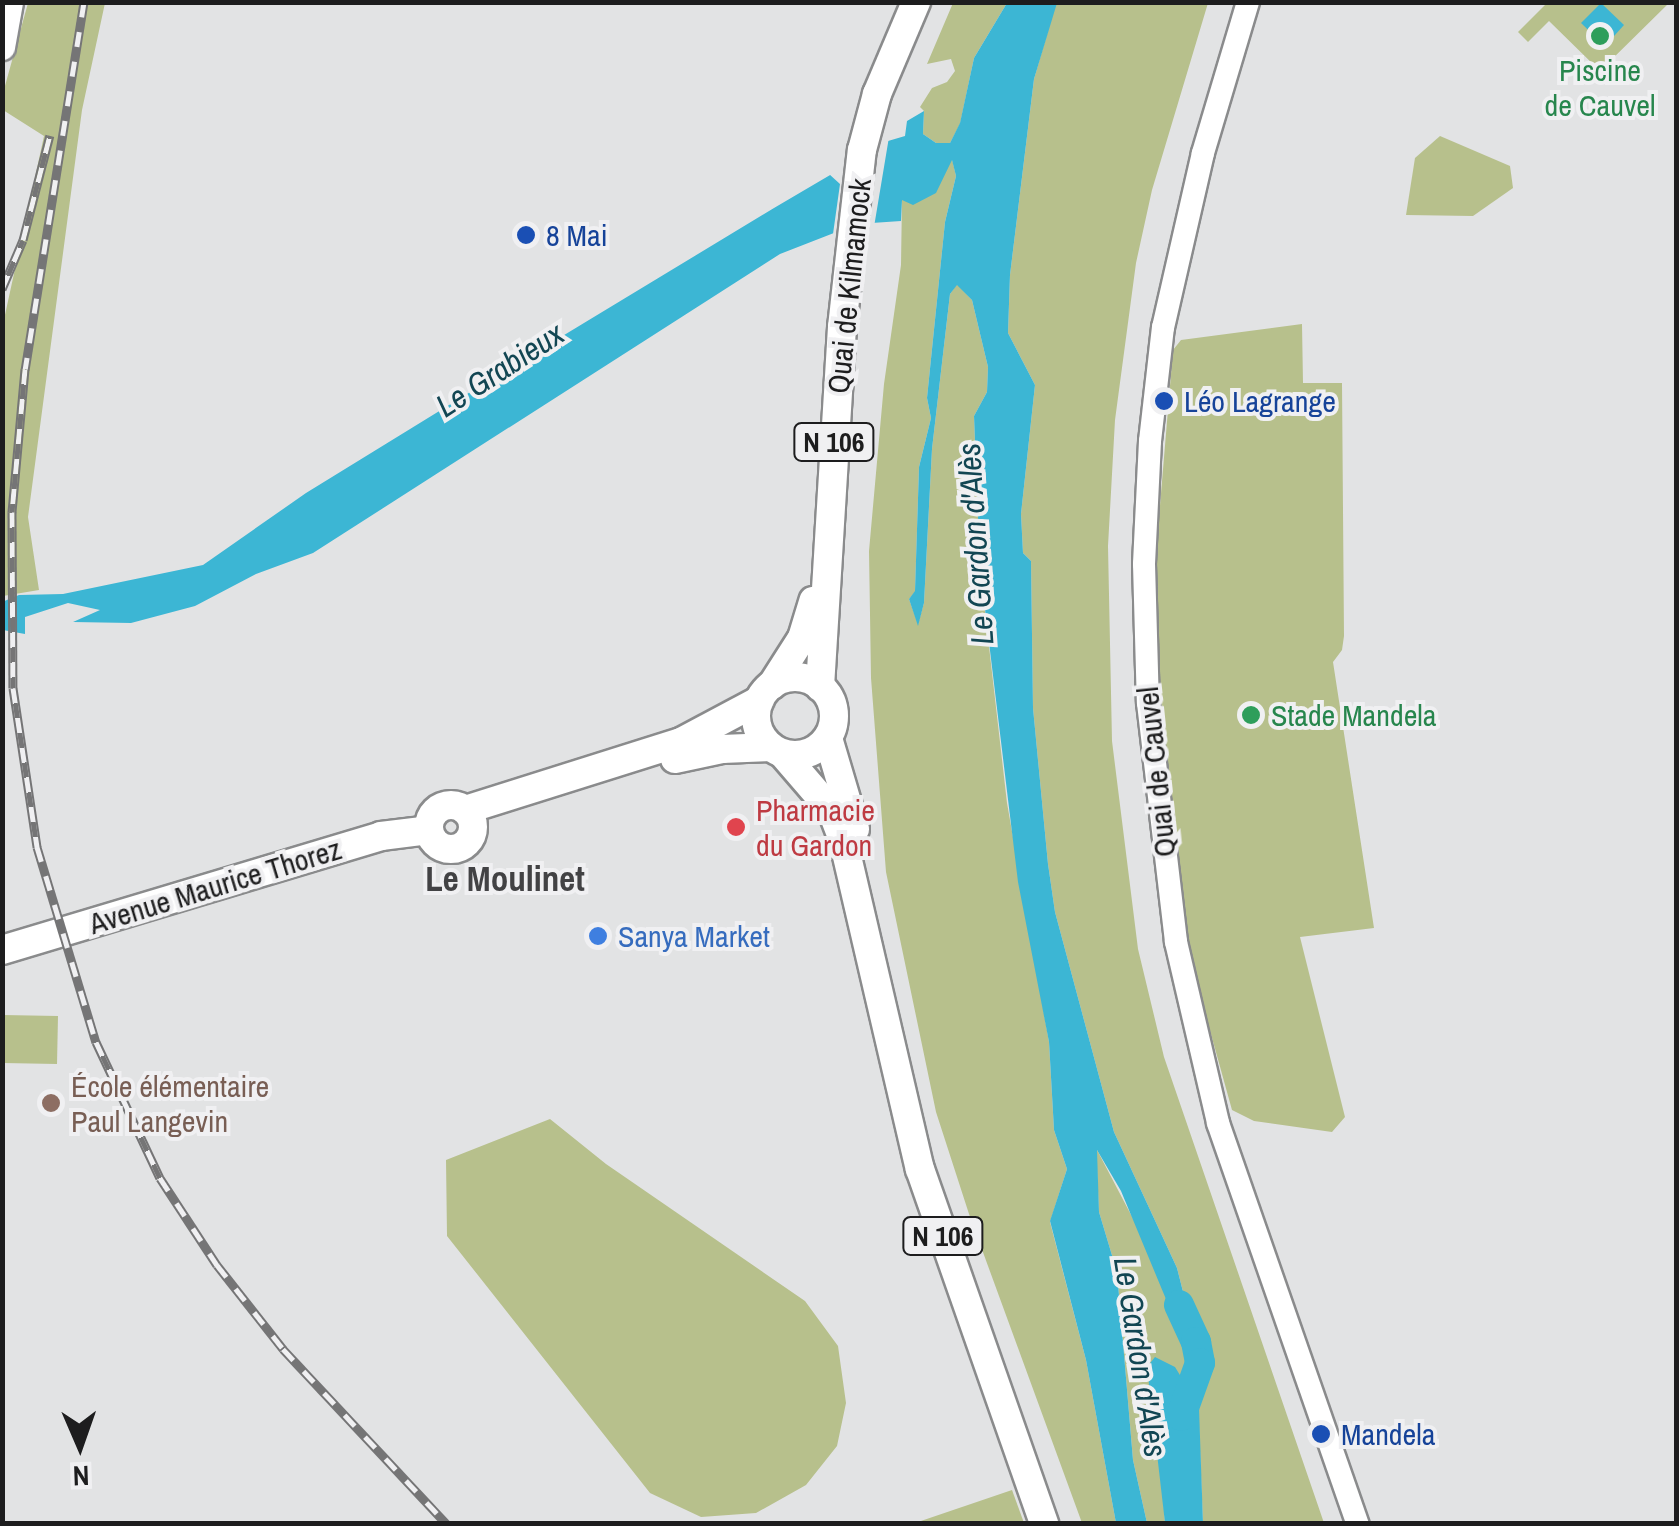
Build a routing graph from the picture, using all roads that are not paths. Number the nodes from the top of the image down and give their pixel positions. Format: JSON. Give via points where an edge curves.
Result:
{"nodes":[{"id":1,"x":916,"y":2,"type":"edge"},
{"id":2,"x":1248,"y":2,"type":"edge"},
{"id":3,"x":826,"y":556,"type":"junction"},
{"id":4,"x":820,"y":686,"type":"junction"},
{"id":5,"x":766,"y":692,"type":"junction"},
{"id":6,"x":828,"y":738,"type":"junction"},
{"id":7,"x":777,"y":750,"type":"junction"},
{"id":8,"x":469,"y":817,"type":"junction"},
{"id":9,"x":868,"y":940,"type":"junction"},
{"id":10,"x":2,"y":950,"type":"edge"},
{"id":11,"x":1044,"y":1524,"type":"edge"},
{"id":12,"x":1358,"y":1524,"type":"edge"}],
"edges":[{"from":1,"to":3,"type":"main road","name":"Quai de Kilmamock","number":"N 106","via":[[863,143]]},
{"from":2,"to":12,"type":"street","name":"Quai de Cauvel","via":[[1198,171],[1163,327],[1144,564],[1148,703],[1176,942],[1218,1123]]},
{"from":3,"to":4,"type":"main road","name":"Quai de Kilmamock","number":"N 106"},
{"from":3,"to":5,"type":"main road","name":"Quai de Kilmamock","number":"N 106","via":[[802,638]]},
{"from":4,"to":5,"type":"main road","via":[[797,678]]},
{"from":4,"to":6,"type":"main road","via":[[834,711]]},
{"from":5,"to":7,"type":"main road","via":[[757,725]]},
{"from":5,"to":8,"type":"main road","via":[[681,742]]},
{"from":6,"to":7,"type":"main road","via":[[808,753]]},
{"from":6,"to":9,"type":"main road","number":"N 106","via":[[858,843]]},
{"from":7,"to":8,"type":"main road","via":[[687,756]]},
{"from":7,"to":9,"type":"main road","number":"N 106","via":[[832,811]]},
{"from":8,"to":10,"type":"main road","name":"Avenue Maurice Thorez","via":[[454,805],[442,807],[428,830],[381,836]]},
{"from":9,"to":11,"type":"main road","number":"N 106","via":[[920,1169]]}]}
